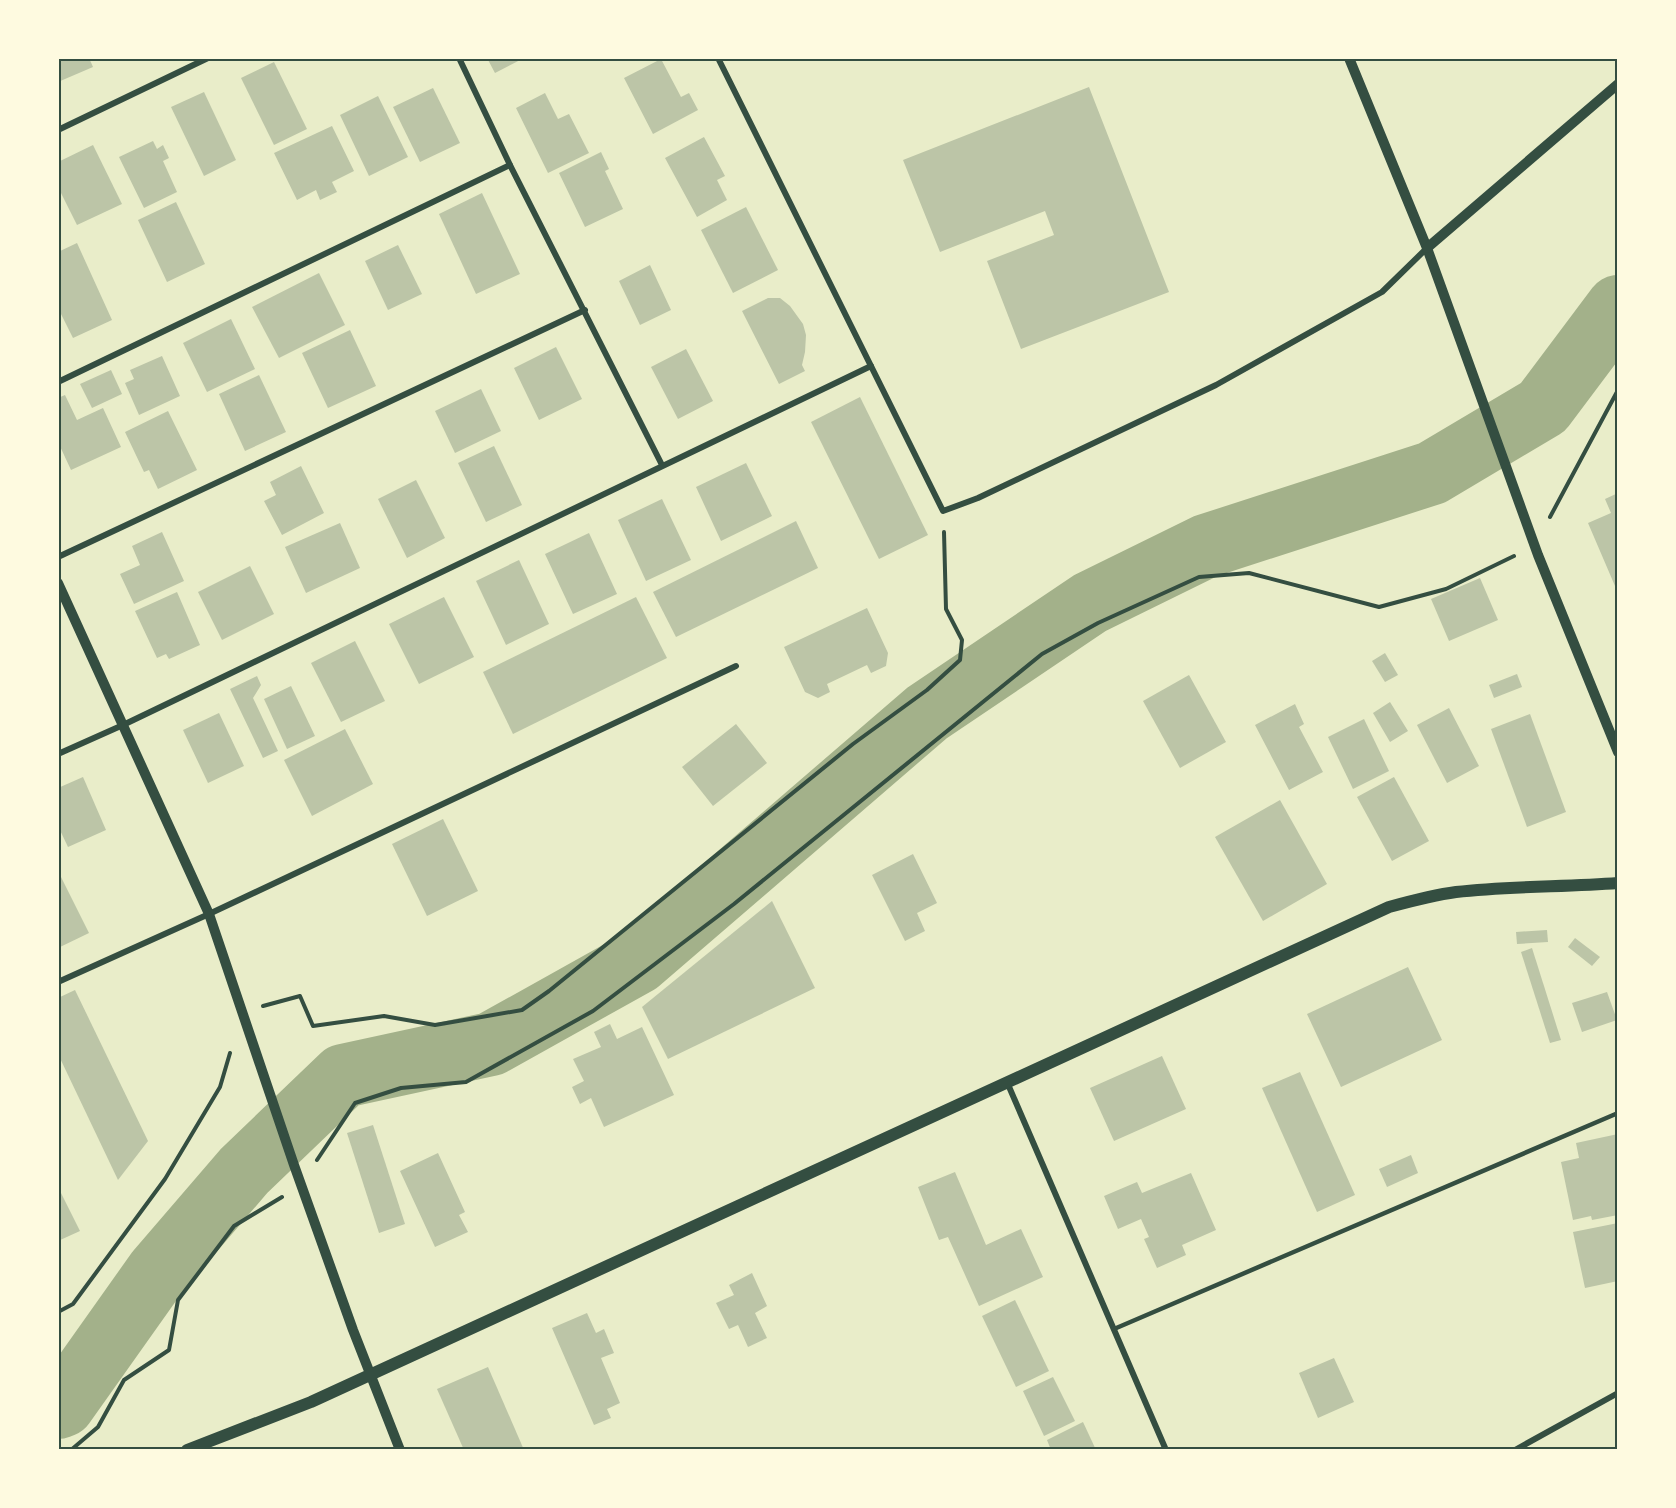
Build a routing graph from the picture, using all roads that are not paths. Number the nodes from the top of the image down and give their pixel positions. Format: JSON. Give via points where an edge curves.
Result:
{"nodes":[{"id":1,"x":208,"y":58,"type":"edge"},
{"id":2,"x":459,"y":58,"type":"edge"},
{"id":3,"x":718,"y":58,"type":"edge"},
{"id":4,"x":1349,"y":58,"type":"edge"},
{"id":5,"x":1617,"y":84,"type":"edge"},
{"id":6,"x":58,"y":130,"type":"edge"},
{"id":7,"x":510,"y":165,"type":"junction"},
{"id":8,"x":1426,"y":248,"type":"junction"},
{"id":9,"x":585,"y":310,"type":"junction"},
{"id":10,"x":871,"y":366,"type":"junction"},
{"id":11,"x":58,"y":382,"type":"edge"},
{"id":12,"x":662,"y":465,"type":"junction"},
{"id":13,"x":58,"y":557,"type":"edge"},
{"id":14,"x":58,"y":583,"type":"edge"},
{"id":15,"x":736,"y":666,"type":"dead end"},
{"id":16,"x":123,"y":725,"type":"junction"},
{"id":17,"x":1617,"y":752,"type":"edge"},
{"id":18,"x":58,"y":754,"type":"edge"},
{"id":19,"x":1617,"y":883,"type":"edge"},
{"id":20,"x":209,"y":914,"type":"junction"},
{"id":21,"x":58,"y":982,"type":"edge"},
{"id":22,"x":1007,"y":1082,"type":"junction"},
{"id":23,"x":1617,"y":1113,"type":"edge"},
{"id":24,"x":1114,"y":1329,"type":"junction"},
{"id":25,"x":370,"y":1375,"type":"junction"},
{"id":26,"x":1617,"y":1392,"type":"edge"},
{"id":27,"x":187,"y":1449,"type":"edge"},
{"id":28,"x":400,"y":1449,"type":"edge"},
{"id":29,"x":1166,"y":1449,"type":"edge"},
{"id":30,"x":1515,"y":1449,"type":"edge"}],
"edges":[{"from":1,"to":6,"type":"street"},
{"from":2,"to":7,"type":"street"},
{"from":3,"to":10,"type":"street"},
{"from":4,"to":8,"type":"street"},
{"from":5,"to":8,"type":"street"},
{"from":7,"to":9,"type":"street"},
{"from":7,"to":11,"type":"street"},
{"from":8,"to":10,"type":"street","via":[[1382,292],[1216,386],[943,511]]},
{"from":8,"to":17,"type":"street","via":[[1534,546]]},
{"from":9,"to":12,"type":"street"},
{"from":9,"to":13,"type":"street"},
{"from":10,"to":12,"type":"street"},
{"from":12,"to":16,"type":"street"},
{"from":14,"to":16,"type":"street"},
{"from":15,"to":20,"type":"street"},
{"from":16,"to":18,"type":"street"},
{"from":16,"to":20,"type":"street"},
{"from":19,"to":22,"type":"main road","via":[[1455,892],[1389,907]]},
{"from":20,"to":21,"type":"street"},
{"from":20,"to":25,"type":"street"},
{"from":22,"to":24,"type":"street"},
{"from":22,"to":25,"type":"main road"},
{"from":23,"to":24,"type":"lane"},
{"from":24,"to":29,"type":"street"},
{"from":25,"to":27,"type":"main road"},
{"from":25,"to":28,"type":"street"},
{"from":26,"to":30,"type":"street"}]}
